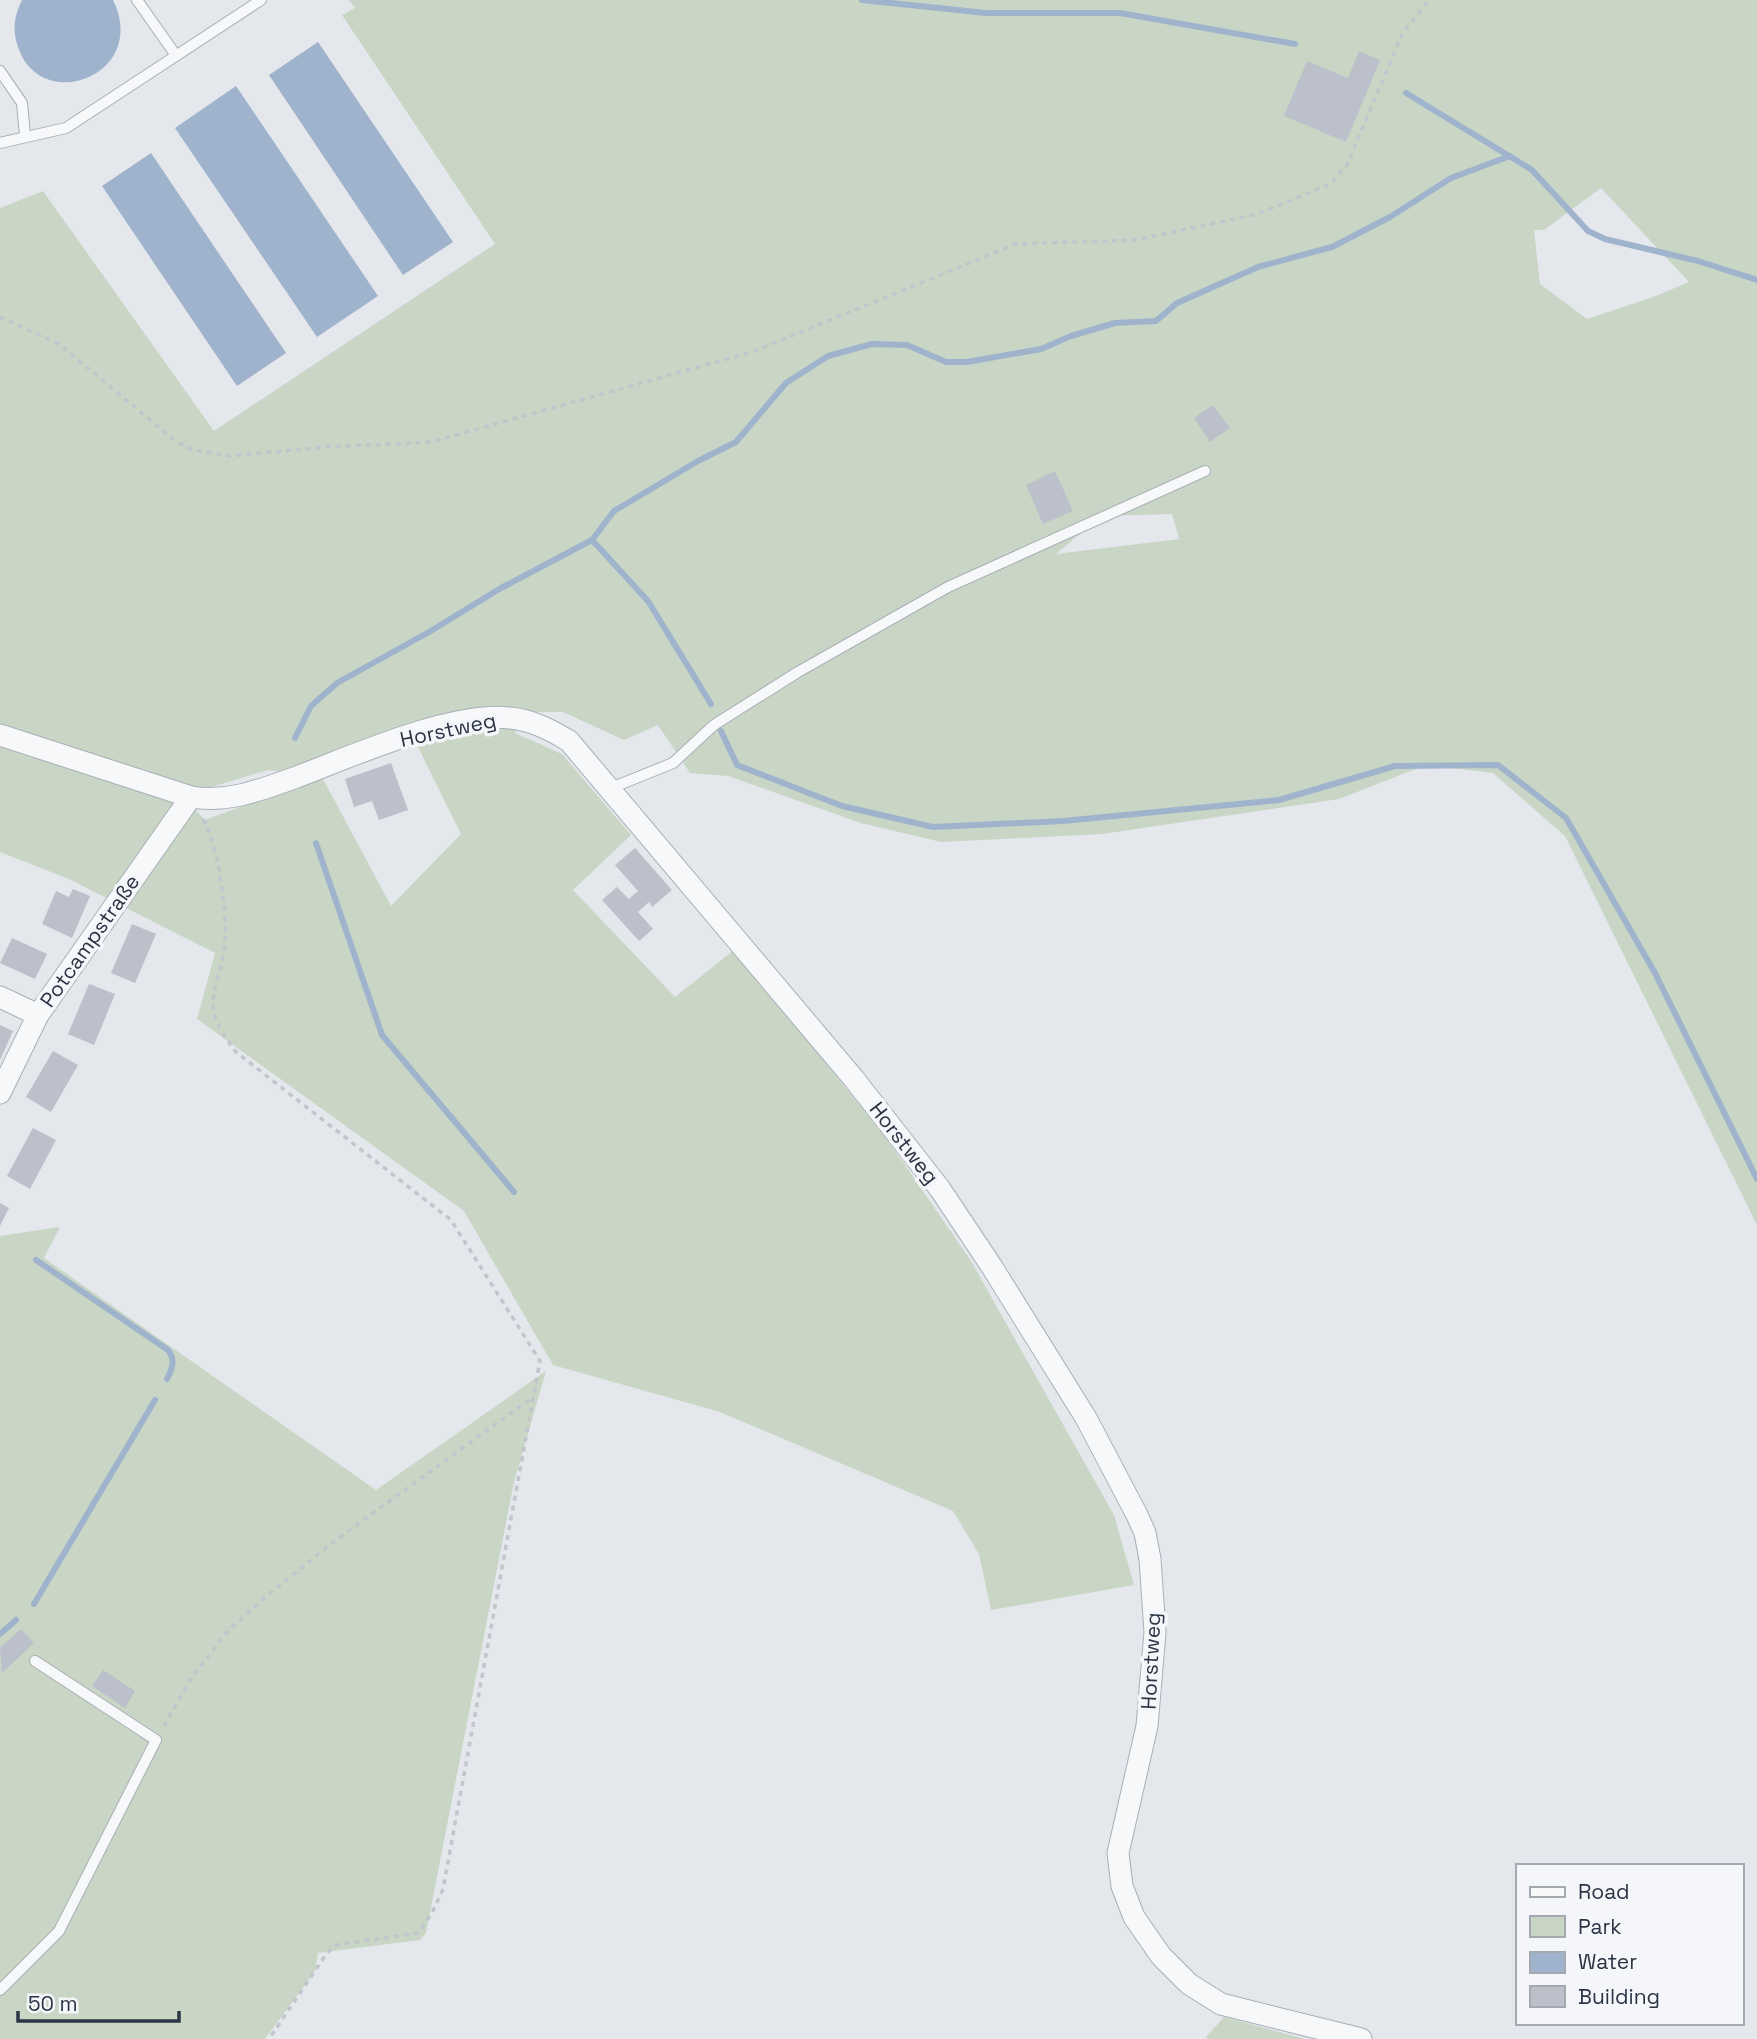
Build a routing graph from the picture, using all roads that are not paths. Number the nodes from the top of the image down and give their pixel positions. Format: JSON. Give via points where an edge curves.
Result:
{"nodes":[{"id":1,"x":137,"y":0,"type":"edge"},
{"id":2,"x":261,"y":0,"type":"edge"},
{"id":3,"x":175,"y":54,"type":"junction"},
{"id":4,"x":0,"y":71,"type":"edge"},
{"id":5,"x":25,"y":135,"type":"junction"},
{"id":6,"x":0,"y":143,"type":"edge"},
{"id":7,"x":1205,"y":471,"type":"dead end"},
{"id":8,"x":0,"y":735,"type":"edge"},
{"id":9,"x":611,"y":789,"type":"junction"},
{"id":10,"x":191,"y":797,"type":"junction"},
{"id":11,"x":0,"y":997,"type":"edge"},
{"id":12,"x":38,"y":1014,"type":"junction"},
{"id":13,"x":0,"y":1093,"type":"edge"},
{"id":14,"x":35,"y":1661,"type":"dead end"},
{"id":15,"x":0,"y":1990,"type":"edge"},
{"id":16,"x":1362,"y":2039,"type":"edge"}],
"edges":[{"from":1,"to":3,"type":"lane"},
{"from":2,"to":3,"type":"lane"},
{"from":3,"to":5,"type":"lane","via":[[66,128]]},
{"from":4,"to":5,"type":"lane","via":[[22,103]]},
{"from":5,"to":6,"type":"lane"},
{"from":7,"to":9,"type":"lane","via":[[948,587],[714,725],[673,763]]},
{"from":8,"to":10,"type":"street","name":"Horstweg"},
{"from":9,"to":10,"type":"street","name":"Horstweg","via":[[569,741],[545,727],[509,718],[417,733],[251,793],[211,800]]},
{"from":9,"to":16,"type":"street","name":"Horstweg","via":[[846,1069],[940,1189],[1079,1407],[1137,1515],[1150,1559],[1155,1632],[1147,1726],[1118,1853],[1122,1886],[1134,1917],[1161,1956],[1189,1984],[1221,2004]]},
{"from":10,"to":12,"type":"street","name":"Potcampstraße"},
{"from":11,"to":12,"type":"street"},
{"from":12,"to":13,"type":"street","name":"Potcampstraße"},
{"from":14,"to":15,"type":"lane","via":[[156,1740],[59,1930]]}]}
